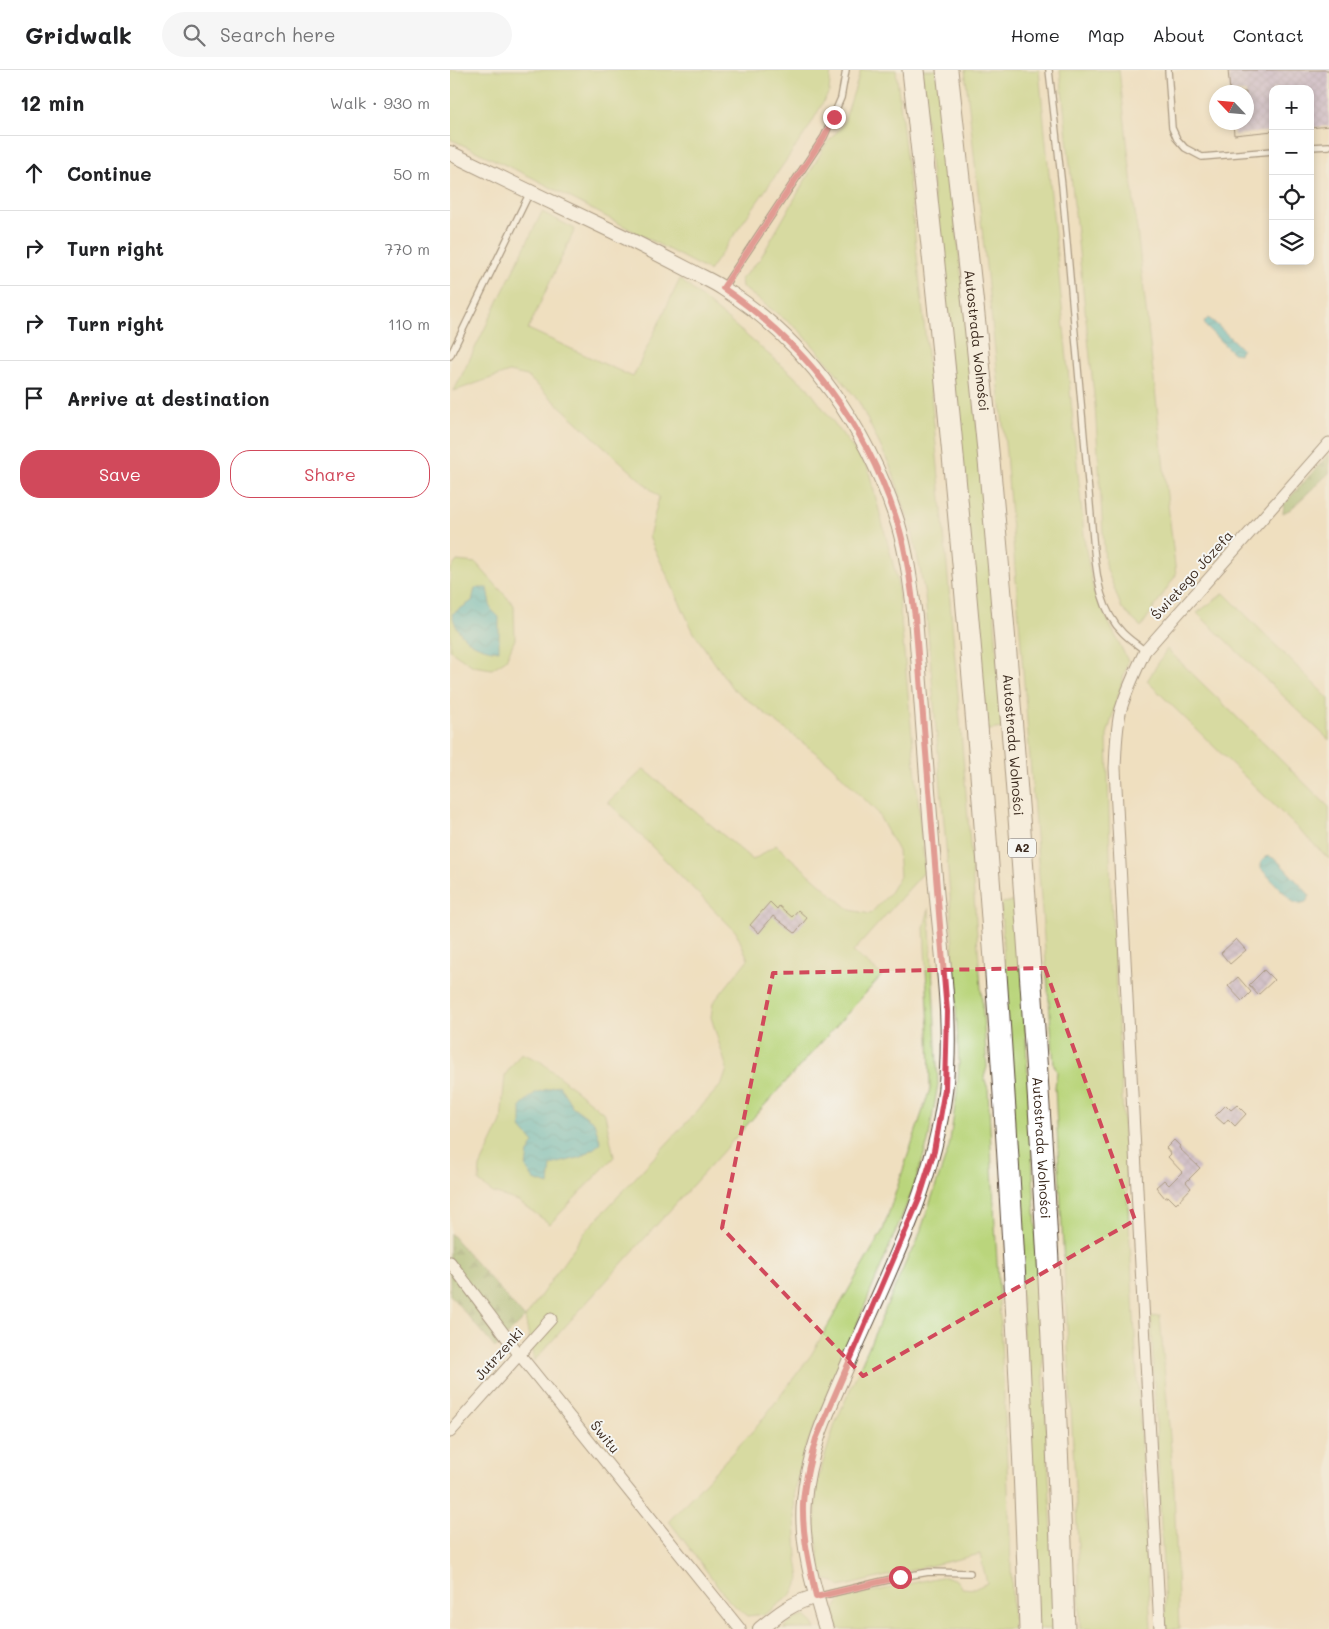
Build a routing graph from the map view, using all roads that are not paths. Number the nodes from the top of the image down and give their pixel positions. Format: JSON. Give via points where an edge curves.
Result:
{"nodes":[{"id":1,"x":846,"y":70,"type":"edge"},
{"id":2,"x":913,"y":70,"type":"edge"},
{"id":3,"x":947,"y":70,"type":"edge"},
{"id":4,"x":1049,"y":70,"type":"edge"},
{"id":5,"x":1168,"y":70,"type":"edge"},
{"id":6,"x":1329,"y":146,"type":"edge"},
{"id":7,"x":1314,"y":147,"type":"edge"},
{"id":8,"x":1269,"y":151,"type":"edge"},
{"id":9,"x":450,"y":153,"type":"edge"},
{"id":10,"x":530,"y":192,"type":"junction"},
{"id":11,"x":723,"y":288,"type":"junction"},
{"id":12,"x":450,"y":356,"type":"edge"},
{"id":13,"x":1329,"y":443,"type":"edge"},
{"id":14,"x":1145,"y":651,"type":"junction"},
{"id":15,"x":450,"y":1262,"type":"edge"},
{"id":16,"x":551,"y":1318,"type":"dead end"},
{"id":17,"x":519,"y":1354,"type":"junction"},
{"id":18,"x":450,"y":1432,"type":"edge"},
{"id":19,"x":970,"y":1573,"type":"dead end"},
{"id":20,"x":816,"y":1597,"type":"junction"},
{"id":21,"x":740,"y":1629,"type":"edge"},
{"id":22,"x":760,"y":1629,"type":"edge"},
{"id":23,"x":826,"y":1629,"type":"edge"},
{"id":24,"x":1030,"y":1629,"type":"edge"},
{"id":25,"x":1064,"y":1629,"type":"edge"},
{"id":26,"x":1160,"y":1629,"type":"edge"}],
"edges":[{"from":1,"to":11,"type":"lane","via":[[840,98],[824,137]]},
{"from":2,"to":24,"type":"highway","number":"A2","via":[[947,383],[991,893],[1016,1274]]},
{"from":3,"to":25,"type":"highway","name":"Autostrada Wolności","number":"A2","via":[[994,512],[1029,944],[1049,1247]]},
{"from":4,"to":14,"type":"lane","via":[[1097,579],[1109,614],[1123,633]]},
{"from":5,"to":8,"type":"lane","via":[[1172,128],[1185,148],[1202,158]]},
{"from":6,"to":7,"type":"lane"},
{"from":9,"to":10,"type":"street"},
{"from":10,"to":11,"type":"street"},
{"from":10,"to":12,"type":"lane"},
{"from":11,"to":20,"type":"street","via":[[787,339],[835,395],[867,446],[898,525],[909,570],[915,617],[947,1012],[945,1089],[926,1179],[811,1457],[803,1520]]},
{"from":13,"to":14,"type":"street","name":"Świętego Józefa"},
{"from":14,"to":26,"type":"street","name":"Świętego Józefa","via":[[1121,710],[1115,768]]},
{"from":15,"to":17,"type":"street","name":"Świtu"},
{"from":16,"to":17,"type":"street","name":"Jutrzenki"},
{"from":17,"to":18,"type":"street","name":"Jutrzenki"},
{"from":17,"to":21,"type":"street","name":"Świtu"},
{"from":19,"to":20,"type":"lane","via":[[929,1572]]},
{"from":20,"to":22,"type":"street","via":[[794,1604]]},
{"from":20,"to":23,"type":"street"}]}
